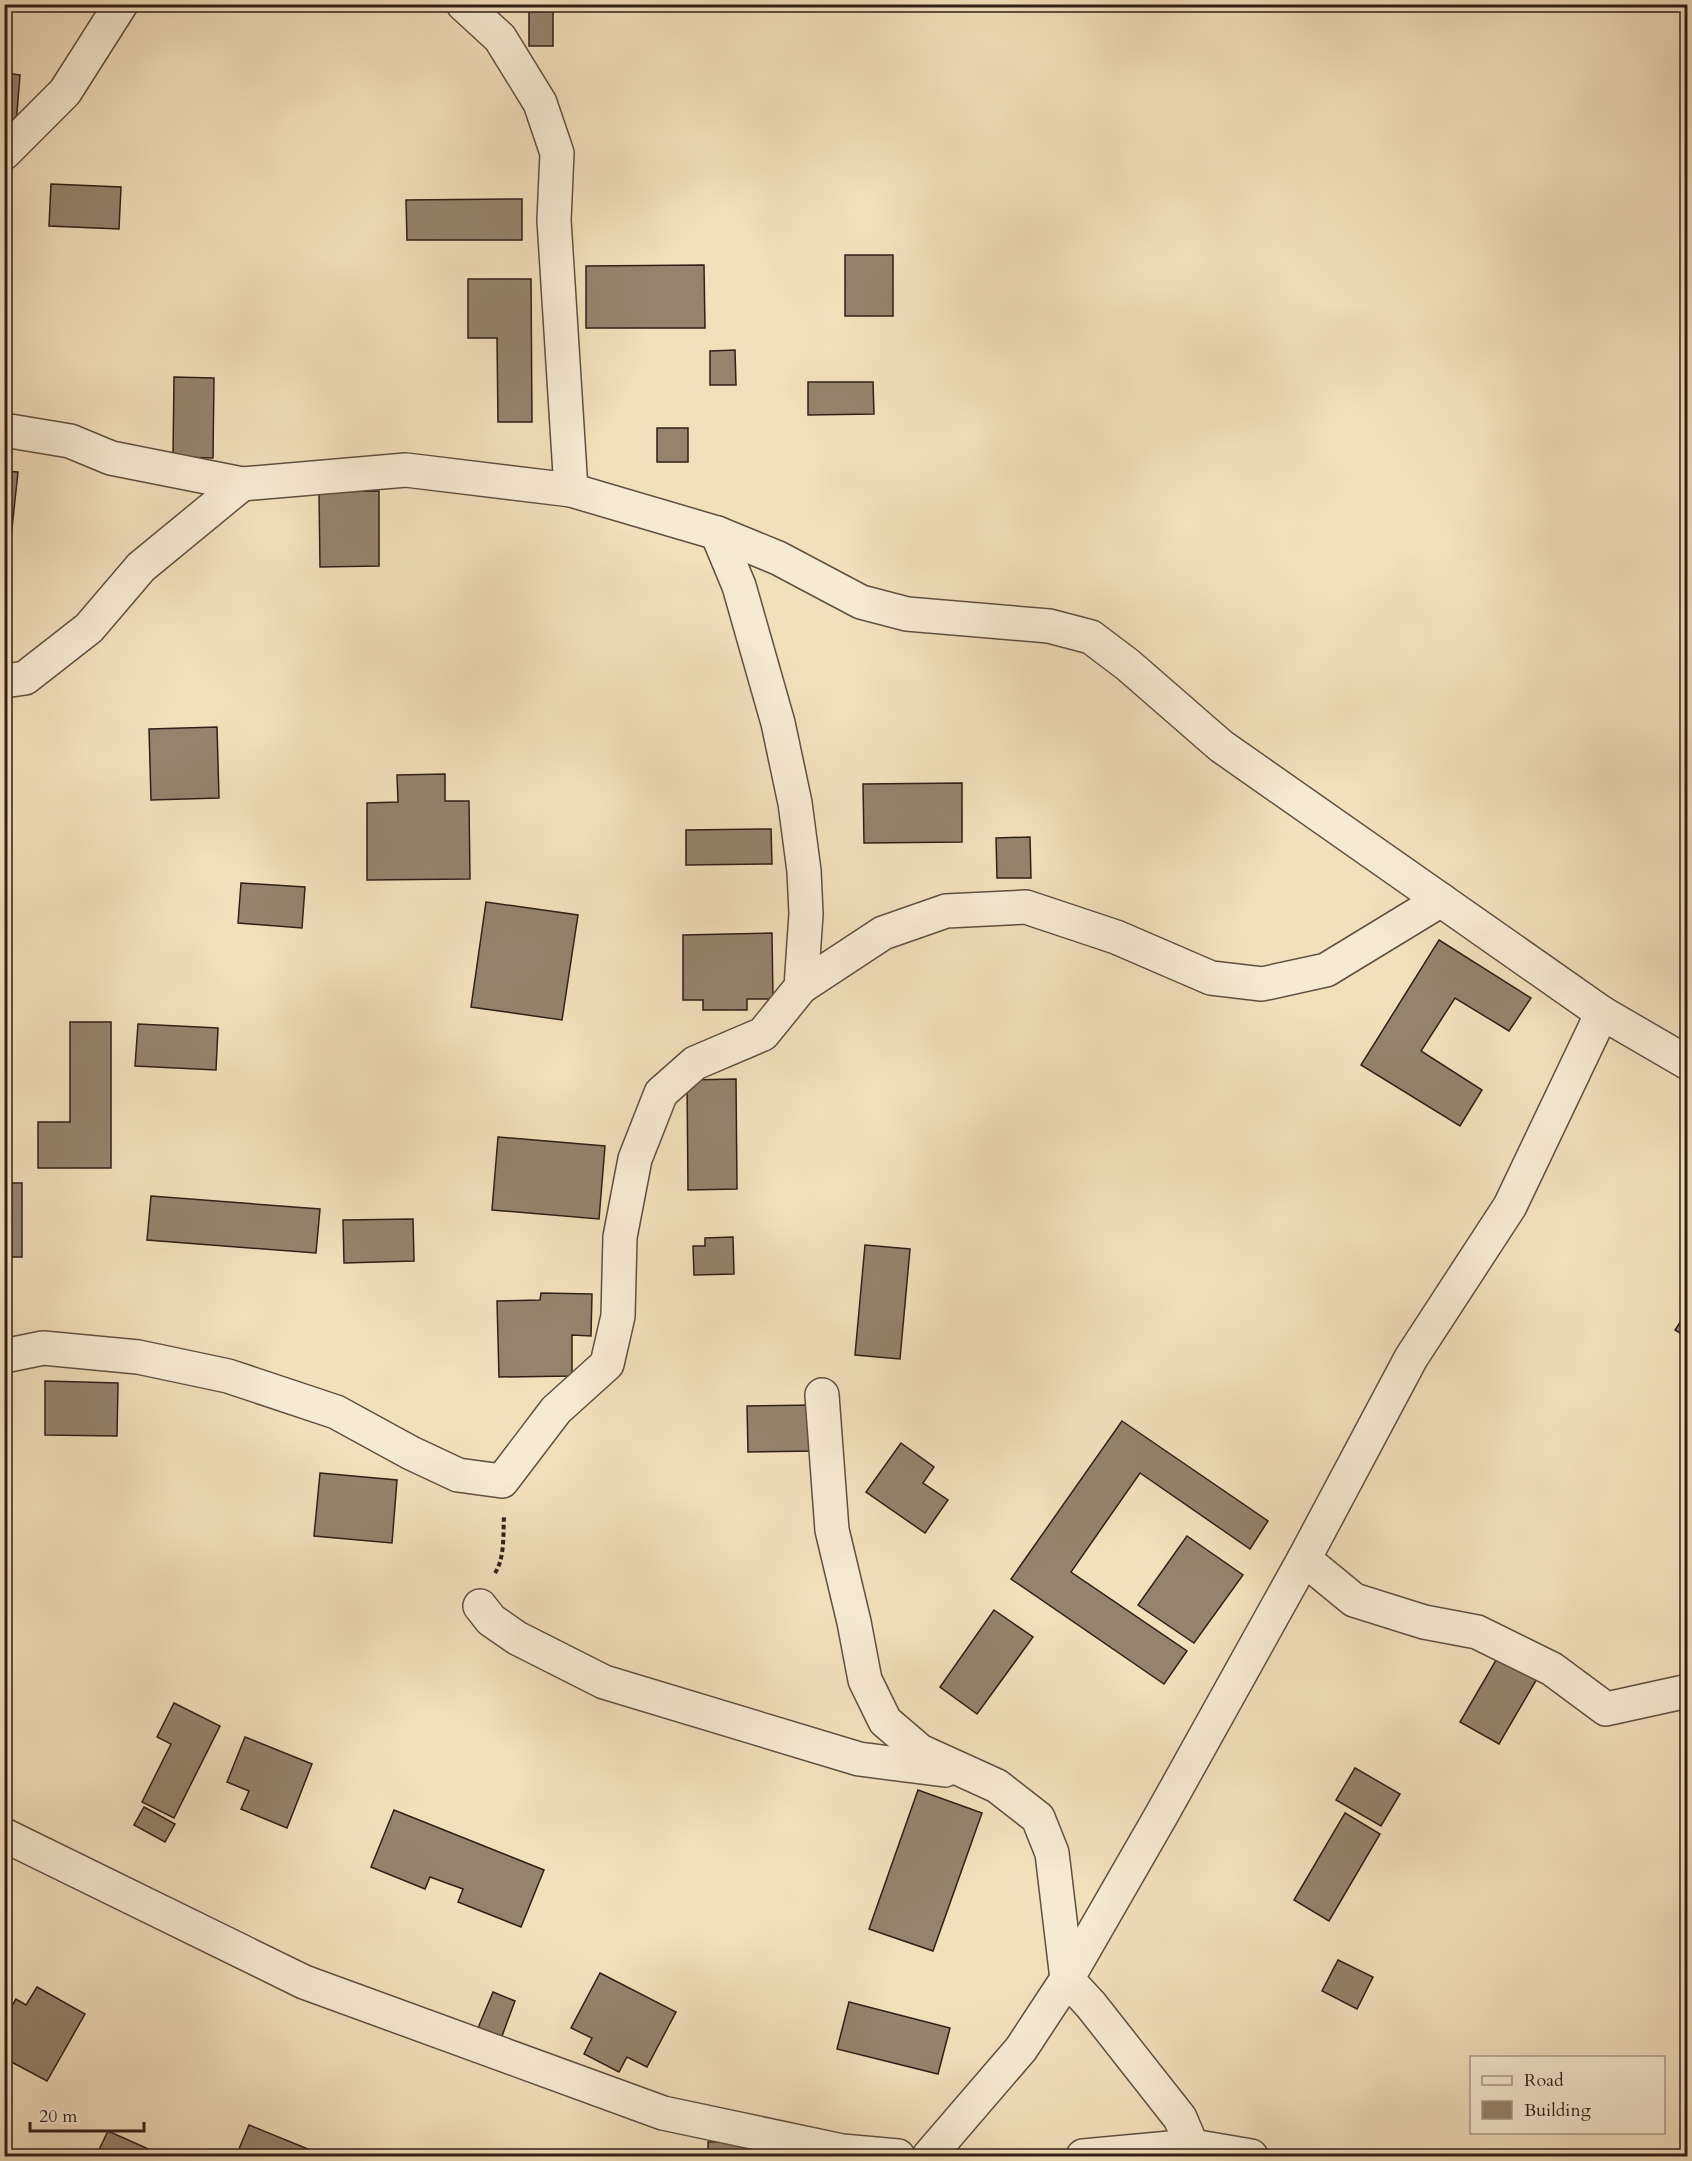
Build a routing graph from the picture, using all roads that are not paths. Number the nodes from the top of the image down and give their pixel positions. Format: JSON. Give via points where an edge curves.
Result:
{"nodes":[{"id":1,"x":120,"y":4,"type":"edge"},
{"id":2,"x":463,"y":4,"type":"edge"},
{"id":3,"x":4,"y":153,"type":"edge"},
{"id":4,"x":4,"y":430,"type":"edge"},
{"id":5,"x":242,"y":484,"type":"junction"},
{"id":6,"x":571,"y":490,"type":"junction"},
{"id":7,"x":717,"y":533,"type":"junction"},
{"id":8,"x":4,"y":681,"type":"edge"},
{"id":9,"x":1441,"y":900,"type":"junction"},
{"id":10,"x":801,"y":987,"type":"junction"},
{"id":11,"x":1602,"y":1013,"type":"junction"},
{"id":12,"x":1688,"y":1063,"type":"edge"},
{"id":13,"x":4,"y":1356,"type":"edge"},
{"id":14,"x":822,"y":1395,"type":"dead end"},
{"id":15,"x":1304,"y":1559,"type":"junction"},
{"id":16,"x":480,"y":1606,"type":"road end"},
{"id":17,"x":1688,"y":1691,"type":"edge"},
{"id":18,"x":970,"y":1774,"type":"junction"},
{"id":19,"x":4,"y":1835,"type":"edge"},
{"id":20,"x":1067,"y":1979,"type":"junction"},
{"id":21,"x":1192,"y":2146,"type":"junction"},
{"id":22,"x":898,"y":2157,"type":"edge"},
{"id":23,"x":929,"y":2157,"type":"edge"},
{"id":24,"x":1083,"y":2157,"type":"edge"},
{"id":25,"x":1251,"y":2157,"type":"edge"}],
"edges":[{"from":1,"to":3,"type":"street","via":[[65,92]]},
{"from":2,"to":6,"type":"street","via":[[500,38],[540,103],[557,153],[554,220]]},
{"from":4,"to":5,"type":"street","via":[[70,441],[111,458]]},
{"from":5,"to":6,"type":"street","via":[[406,470]]},
{"from":5,"to":8,"type":"street","via":[[141,567],[89,628],[25,678]]},
{"from":6,"to":7,"type":"street"},
{"from":7,"to":9,"type":"street","via":[[778,558],[861,602],[907,614],[1049,626],[1091,637],[1221,746]]},
{"from":7,"to":10,"type":"street","via":[[746,609],[778,723],[795,803],[807,914]]},
{"from":9,"to":10,"type":"street","via":[[1326,970],[1262,984],[1211,978],[1116,937],[1026,908],[936,914],[883,933]]},
{"from":9,"to":11,"type":"street"},
{"from":10,"to":13,"type":"street","via":[[763,1034],[695,1063],[661,1093],[635,1159],[620,1237],[618,1316],[607,1364],[556,1410],[502,1481],[458,1475],[336,1412],[228,1376],[126,1355],[44,1348]]},
{"from":11,"to":12,"type":"street"},
{"from":11,"to":15,"type":"street","via":[[1510,1206],[1411,1358]]},
{"from":14,"to":18,"type":"street","via":[[832,1530],[865,1680],[885,1721],[920,1751]]},
{"from":15,"to":17,"type":"street","via":[[1354,1600],[1424,1622],[1476,1632],[1552,1669],[1606,1709]]},
{"from":15,"to":20,"type":"street"},
{"from":16,"to":18,"type":"street","via":[[491,1620],[517,1638],[604,1682],[859,1759]]},
{"from":18,"to":20,"type":"street","via":[[997,1786],[1038,1818],[1052,1852]]},
{"from":19,"to":22,"type":"street","via":[[304,1982],[663,2113],[842,2151]]},
{"from":20,"to":21,"type":"street","via":[[1180,2118]]},
{"from":20,"to":23,"type":"street","via":[[1022,2049]]},
{"from":21,"to":24,"type":"street"},
{"from":21,"to":25,"type":"street"}]}
